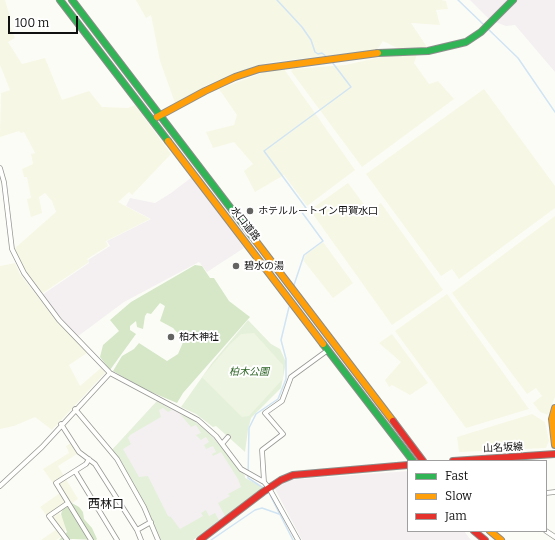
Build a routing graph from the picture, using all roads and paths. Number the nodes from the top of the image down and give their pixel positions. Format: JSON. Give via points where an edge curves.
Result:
{"nodes":[{"id":1,"x":60,"y":0,"type":"edge"},
{"id":2,"x":72,"y":0,"type":"edge"},
{"id":3,"x":513,"y":0,"type":"edge"},
{"id":4,"x":160,"y":116,"type":"junction"},
{"id":5,"x":151,"y":119,"type":"junction"},
{"id":6,"x":0,"y":170,"type":"edge"},
{"id":7,"x":328,"y":350,"type":"junction"},
{"id":8,"x":110,"y":373,"type":"junction"},
{"id":9,"x":555,"y":408,"type":"edge"},
{"id":10,"x":76,"y":409,"type":"junction"},
{"id":11,"x":61,"y":424,"type":"junction"},
{"id":12,"x":228,"y":437,"type":"dead end"},
{"id":13,"x":222,"y":444,"type":"junction"},
{"id":14,"x":555,"y":445,"type":"edge"},
{"id":15,"x":555,"y":454,"type":"edge"},
{"id":16,"x":89,"y":459,"type":"junction"},
{"id":17,"x":412,"y":460,"type":"edge"},
{"id":18,"x":422,"y":460,"type":"edge"},
{"id":19,"x":474,"y":460,"type":"edge"},
{"id":20,"x":407,"y":465,"type":"edge"},
{"id":21,"x":76,"y":470,"type":"junction"},
{"id":22,"x":264,"y":482,"type":"junction"},
{"id":23,"x":0,"y":486,"type":"edge"},
{"id":24,"x":269,"y":488,"type":"junction"},
{"id":25,"x":68,"y":503,"type":"junction"},
{"id":26,"x":151,"y":522,"type":"junction"},
{"id":27,"x":137,"y":530,"type":"junction"},
{"id":28,"x":475,"y":532,"type":"edge"},
{"id":29,"x":487,"y":532,"type":"edge"},
{"id":30,"x":491,"y":532,"type":"edge"},
{"id":31,"x":67,"y":540,"type":"edge"},
{"id":32,"x":91,"y":540,"type":"edge"},
{"id":33,"x":118,"y":540,"type":"edge"},
{"id":34,"x":141,"y":540,"type":"edge"},
{"id":35,"x":158,"y":540,"type":"edge"},
{"id":36,"x":200,"y":540,"type":"edge"},
{"id":37,"x":298,"y":540,"type":"edge"},
{"id":38,"x":485,"y":540,"type":"edge"},
{"id":39,"x":497,"y":540,"type":"edge"},
{"id":40,"x":501,"y":540,"type":"edge"}],
"edges":[{"from":1,"to":5,"type":"main road","name":"水口道路"},
{"from":2,"to":4,"type":"main road","name":"水口道路"},
{"from":3,"to":4,"type":"main road","via":[[486,27],[466,42],[440,50],[391,52],[259,69],[205,91]]},
{"from":4,"to":5,"type":"main road"},
{"from":4,"to":18,"type":"main road","name":"水口道路"},
{"from":5,"to":7,"type":"main road","name":"水口道路"},
{"from":6,"to":8,"type":"street","via":[[12,248],[24,273],[67,329]]},
{"from":7,"to":17,"type":"main road","name":"水口道路"},
{"from":7,"to":22,"type":"street","via":[[291,376],[282,401],[265,413],[283,434],[262,450]]},
{"from":8,"to":10,"type":"street"},
{"from":8,"to":13,"type":"street","via":[[198,420]]},
{"from":9,"to":14,"type":"main road","via":[[552,419]]},
{"from":10,"to":11,"type":"street"},
{"from":10,"to":26,"type":"street","via":[[116,459]]},
{"from":11,"to":16,"type":"street","via":[[79,452]]},
{"from":11,"to":23,"type":"street","via":[[42,447]]},
{"from":12,"to":13,"type":"street"},
{"from":13,"to":22,"type":"street","via":[[246,473]]},
{"from":15,"to":19,"type":"main road","name":"山名坂線"},
{"from":16,"to":21,"type":"street"},
{"from":16,"to":27,"type":"street","via":[[95,464]]},
{"from":20,"to":24,"type":"main road","via":[[303,473],[287,477]]},
{"from":21,"to":25,"type":"street","via":[[56,483]]},
{"from":21,"to":33,"type":"street"},
{"from":22,"to":24,"type":"street"},
{"from":24,"to":36,"type":"main road"},
{"from":24,"to":37,"type":"street"},
{"from":25,"to":31,"type":"street","via":[[49,516]]},
{"from":25,"to":32,"type":"street"},
{"from":26,"to":27,"type":"street"},
{"from":26,"to":35,"type":"street"},
{"from":27,"to":34,"type":"street"},
{"from":28,"to":38,"type":"main road"},
{"from":29,"to":39,"type":"main road"},
{"from":30,"to":40,"type":"main road"}]}
